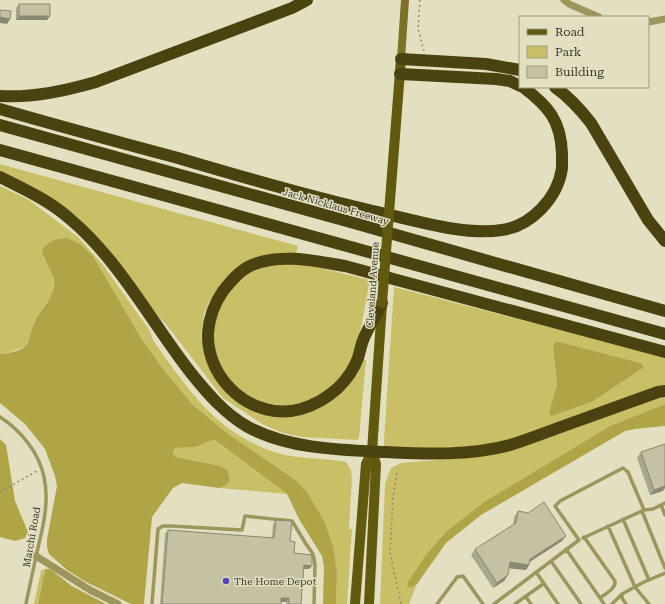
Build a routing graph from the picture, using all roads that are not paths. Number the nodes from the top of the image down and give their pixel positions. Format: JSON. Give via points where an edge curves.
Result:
{"nodes":[{"id":1,"x":307,"y":0,"type":"edge"},
{"id":2,"x":405,"y":0,"type":"edge"},
{"id":3,"x":564,"y":0,"type":"edge"},
{"id":4,"x":597,"y":16,"type":"edge"},
{"id":5,"x":665,"y":19,"type":"edge"},
{"id":6,"x":649,"y":22,"type":"edge"},
{"id":7,"x":401,"y":60,"type":"junction"},
{"id":8,"x":519,"y":70,"type":"edge"},
{"id":9,"x":400,"y":74,"type":"junction"},
{"id":10,"x":519,"y":85,"type":"edge"},
{"id":11,"x":524,"y":88,"type":"edge"},
{"id":12,"x":556,"y":88,"type":"edge"},
{"id":13,"x":0,"y":96,"type":"edge"},
{"id":14,"x":0,"y":110,"type":"edge"},
{"id":15,"x":0,"y":125,"type":"edge"},
{"id":16,"x":0,"y":150,"type":"edge"},
{"id":17,"x":0,"y":177,"type":"edge"},
{"id":18,"x":665,"y":241,"type":"edge"},
{"id":19,"x":382,"y":303,"type":"junction"},
{"id":20,"x":665,"y":311,"type":"edge"},
{"id":21,"x":665,"y":334,"type":"edge"},
{"id":22,"x":665,"y":352,"type":"edge"},
{"id":23,"x":665,"y":391,"type":"edge"},
{"id":24,"x":0,"y":417,"type":"edge"},
{"id":25,"x":372,"y":451,"type":"junction"},
{"id":26,"x":663,"y":504,"type":"edge"},
{"id":27,"x":643,"y":510,"type":"junction"},
{"id":28,"x":665,"y":515,"type":"edge"},
{"id":29,"x":623,"y":519,"type":"junction"},
{"id":30,"x":608,"y":526,"type":"junction"},
{"id":31,"x":584,"y":537,"type":"junction"},
{"id":32,"x":579,"y":540,"type":"junction"},
{"id":33,"x":566,"y":550,"type":"junction"},
{"id":34,"x":36,"y":556,"type":"junction"},
{"id":35,"x":551,"y":561,"type":"junction"},
{"id":36,"x":665,"y":568,"type":"edge"},
{"id":37,"x":536,"y":572,"type":"junction"},
{"id":38,"x":665,"y":573,"type":"edge"},
{"id":39,"x":649,"y":580,"type":"junction"},
{"id":40,"x":544,"y":584,"type":"junction"},
{"id":41,"x":635,"y":587,"type":"junction"},
{"id":42,"x":622,"y":594,"type":"junction"},
{"id":43,"x":526,"y":597,"type":"junction"},
{"id":44,"x":600,"y":598,"type":"junction"},
{"id":45,"x":26,"y":604,"type":"edge"},
{"id":46,"x":118,"y":604,"type":"edge"},
{"id":47,"x":152,"y":604,"type":"edge"},
{"id":48,"x":314,"y":604,"type":"edge"},
{"id":49,"x":355,"y":604,"type":"edge"},
{"id":50,"x":369,"y":604,"type":"edge"},
{"id":51,"x":436,"y":604,"type":"edge"},
{"id":52,"x":482,"y":604,"type":"edge"},
{"id":53,"x":494,"y":604,"type":"edge"},
{"id":54,"x":516,"y":604,"type":"edge"},
{"id":55,"x":531,"y":604,"type":"edge"},
{"id":56,"x":558,"y":604,"type":"edge"},
{"id":57,"x":581,"y":604,"type":"edge"},
{"id":58,"x":604,"y":604,"type":"edge"},
{"id":59,"x":612,"y":604,"type":"edge"},
{"id":60,"x":626,"y":604,"type":"edge"},
{"id":61,"x":649,"y":604,"type":"edge"}],
"edges":[{"from":1,"to":13,"type":"highway","via":[[292,8],[96,82],[42,95]]},
{"from":2,"to":7,"type":"main road","name":"Cleveland Avenue"},
{"from":3,"to":4,"type":"street"},
{"from":5,"to":6,"type":"street"},
{"from":7,"to":8,"type":"highway","via":[[486,64]]},
{"from":7,"to":9,"type":"main road","name":"Cleveland Avenue"},
{"from":9,"to":10,"type":"highway","via":[[496,79]]},
{"from":9,"to":19,"type":"main road","name":"Cleveland Avenue","bridge":true},
{"from":11,"to":14,"type":"highway","via":[[551,112],[558,130],[562,168],[551,196],[542,208],[516,227],[491,231],[434,225],[324,200]]},
{"from":12,"to":18,"type":"highway","via":[[591,123],[648,220]]},
{"from":15,"to":20,"type":"highway","name":"Jack Nicklaus Freeway"},
{"from":16,"to":21,"type":"highway"},
{"from":17,"to":25,"type":"highway","via":[[39,197],[70,218],[89,237],[113,265],[191,373],[227,412],[247,426],[292,442]]},
{"from":19,"to":22,"type":"highway","via":[[364,338],[358,360],[347,377],[327,397],[301,409],[272,410],[245,401],[230,390],[211,359],[209,325],[213,309],[229,282],[252,266],[293,259],[345,266]]},
{"from":19,"to":25,"type":"main road","name":"Cleveland Avenue"},
{"from":23,"to":25,"type":"highway","via":[[510,445],[481,451],[445,454]]},
{"from":24,"to":34,"type":"lane","name":"Marchi Road","via":[[14,426],[28,443],[44,477],[46,497]]},
{"from":25,"to":49,"type":"main road","name":"Cleveland Avenue","via":[[366,464]]},
{"from":25,"to":50,"type":"main road","name":"Cleveland Avenue","via":[[376,464]]},
{"from":26,"to":27,"type":"lane"},
{"from":26,"to":28,"type":"lane"},
{"from":27,"to":29,"type":"lane"},
{"from":27,"to":32,"type":"lane","via":[[628,472],[623,468],[619,469],[555,506]]},
{"from":27,"to":36,"type":"lane"},
{"from":29,"to":30,"type":"lane"},
{"from":29,"to":39,"type":"lane"},
{"from":30,"to":31,"type":"lane"},
{"from":30,"to":41,"type":"lane"},
{"from":31,"to":32,"type":"lane"},
{"from":31,"to":44,"type":"lane","via":[[616,584]]},
{"from":32,"to":33,"type":"lane"},
{"from":33,"to":35,"type":"lane"},
{"from":33,"to":44,"type":"lane"},
{"from":34,"to":45,"type":"lane","name":"Marchi Road"},
{"from":34,"to":46,"type":"street","via":[[90,590]]},
{"from":35,"to":37,"type":"lane"},
{"from":35,"to":57,"type":"lane"},
{"from":37,"to":40,"type":"lane"},
{"from":37,"to":53,"type":"lane"},
{"from":38,"to":39,"type":"lane"},
{"from":39,"to":41,"type":"lane"},
{"from":40,"to":43,"type":"lane"},
{"from":40,"to":56,"type":"lane"},
{"from":41,"to":42,"type":"lane"},
{"from":41,"to":61,"type":"lane"},
{"from":42,"to":59,"type":"lane"},
{"from":42,"to":60,"type":"lane"},
{"from":43,"to":54,"type":"lane"},
{"from":43,"to":55,"type":"lane"},
{"from":44,"to":58,"type":"lane"},
{"from":47,"to":48,"type":"lane","via":[[158,529],[171,526],[242,530],[245,516],[292,521],[313,554]]},
{"from":51,"to":52,"type":"lane","via":[[454,580],[463,576]]}]}
